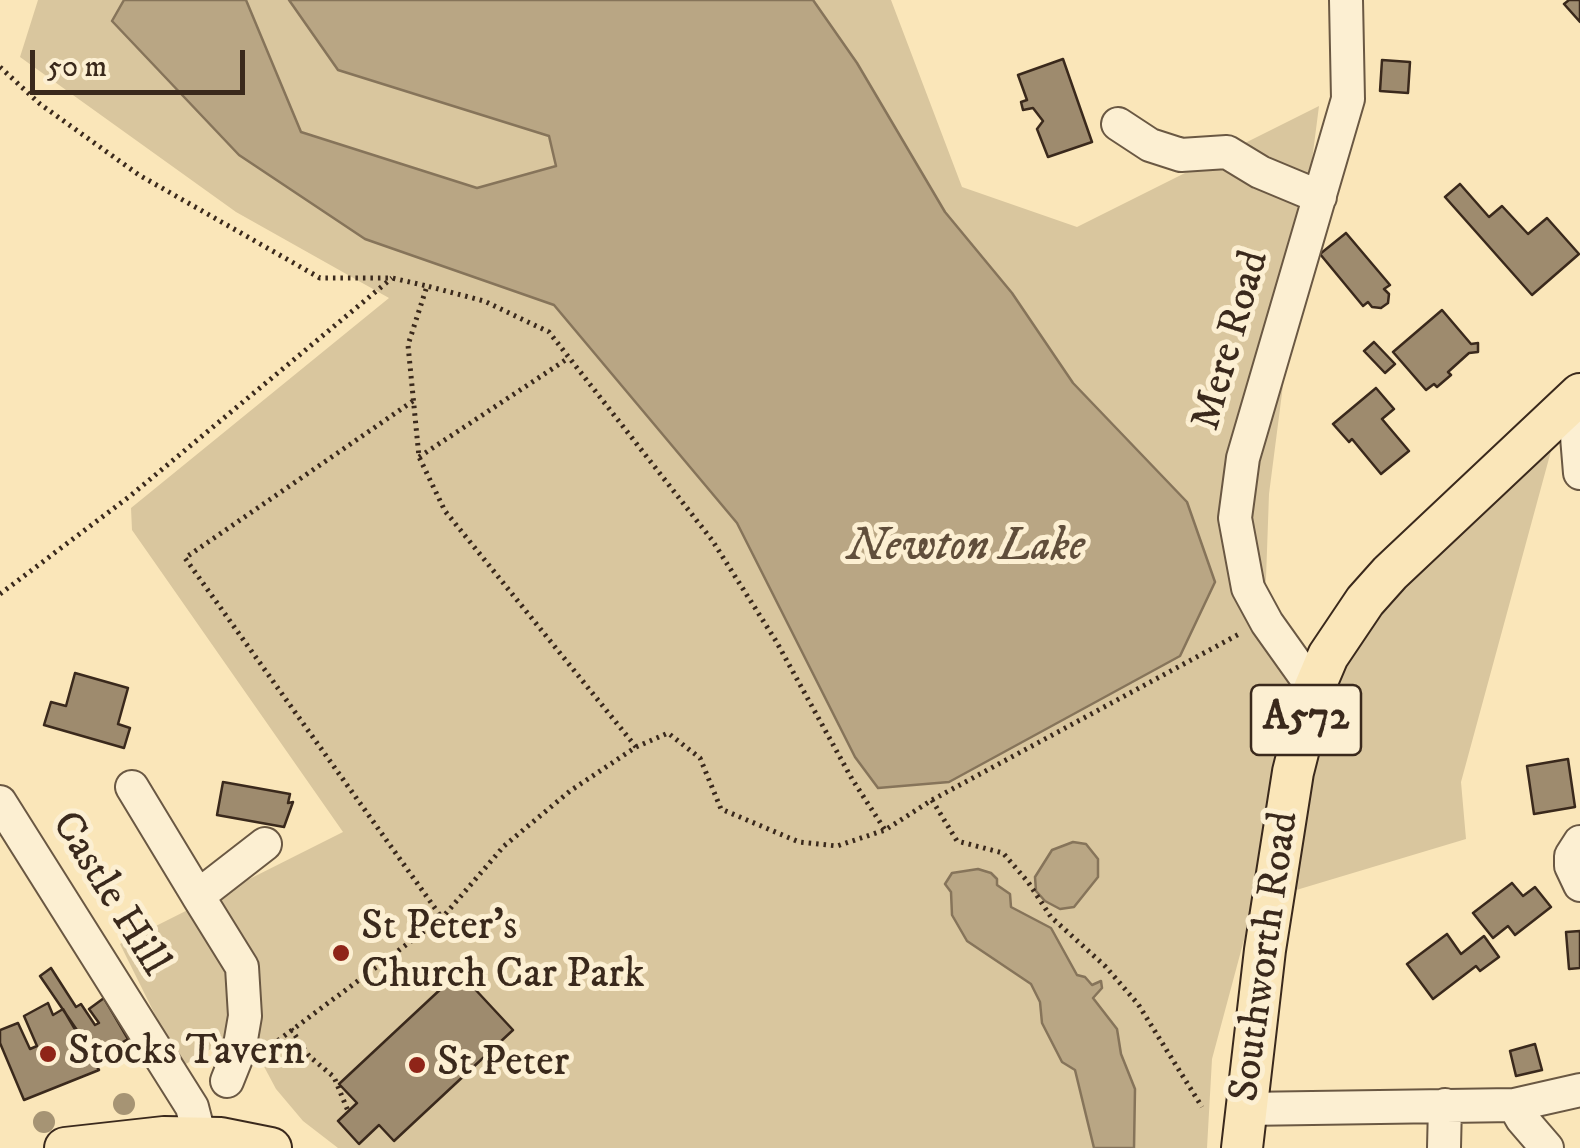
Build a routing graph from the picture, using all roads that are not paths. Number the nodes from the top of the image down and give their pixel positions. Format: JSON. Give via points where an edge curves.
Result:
{"nodes":[{"id":1,"x":1346,"y":0,"type":"edge"},
{"id":2,"x":1118,"y":124,"type":"dead end"},
{"id":3,"x":1320,"y":196,"type":"junction"},
{"id":4,"x":1577,"y":397,"type":"edge"},
{"id":5,"x":1580,"y":470,"type":"edge"},
{"id":6,"x":1314,"y":690,"type":"junction"},
{"id":7,"x":132,"y":787,"type":"dead end"},
{"id":8,"x":0,"y":802,"type":"edge"},
{"id":9,"x":1580,"y":842,"type":"edge"},
{"id":10,"x":266,"y":844,"type":"dead end"},
{"id":11,"x":1580,"y":885,"type":"edge"},
{"id":12,"x":198,"y":896,"type":"junction"},
{"id":13,"x":258,"y":1056,"type":"road end"},
{"id":14,"x":227,"y":1081,"type":"junction"},
{"id":15,"x":1580,"y":1090,"type":"edge"},
{"id":16,"x":1514,"y":1104,"type":"junction"},
{"id":17,"x":1445,"y":1105,"type":"junction"},
{"id":18,"x":196,"y":1122,"type":"junction"},
{"id":19,"x":1243,"y":1128,"type":"edge"},
{"id":20,"x":66,"y":1148,"type":"edge"},
{"id":21,"x":270,"y":1148,"type":"edge"},
{"id":22,"x":1444,"y":1148,"type":"edge"},
{"id":23,"x":1548,"y":1148,"type":"edge"}],
"edges":[{"from":1,"to":3,"type":"street","name":"Mere Road","via":[[1348,100]]},
{"from":2,"to":3,"type":"street","via":[[1181,155],[1228,152]]},
{"from":3,"to":6,"type":"street","name":"Mere Road","via":[[1243,458],[1234,518],[1248,588]]},
{"from":4,"to":5,"type":"street"},
{"from":4,"to":6,"type":"main road","name":"Southworth Road","number":"A572","via":[[1390,573],[1345,628]]},
{"from":6,"to":19,"type":"main road","name":"Southworth Road","number":"A572","via":[[1293,772]]},
{"from":7,"to":12,"type":"street"},
{"from":8,"to":18,"type":"street","name":"Castle Hill"},
{"from":9,"to":11,"type":"street","via":[[1571,866]]},
{"from":10,"to":12,"type":"street"},
{"from":12,"to":14,"type":"street","via":[[242,966],[245,1016]]},
{"from":13,"to":14,"type":"street"},
{"from":14,"to":18,"type":"street"},
{"from":15,"to":16,"type":"street"},
{"from":16,"to":17,"type":"street"},
{"from":16,"to":23,"type":"street"},
{"from":17,"to":19,"type":"street"},
{"from":17,"to":22,"type":"street"},
{"from":18,"to":20,"type":"main road"},
{"from":18,"to":21,"type":"main road"}]}
